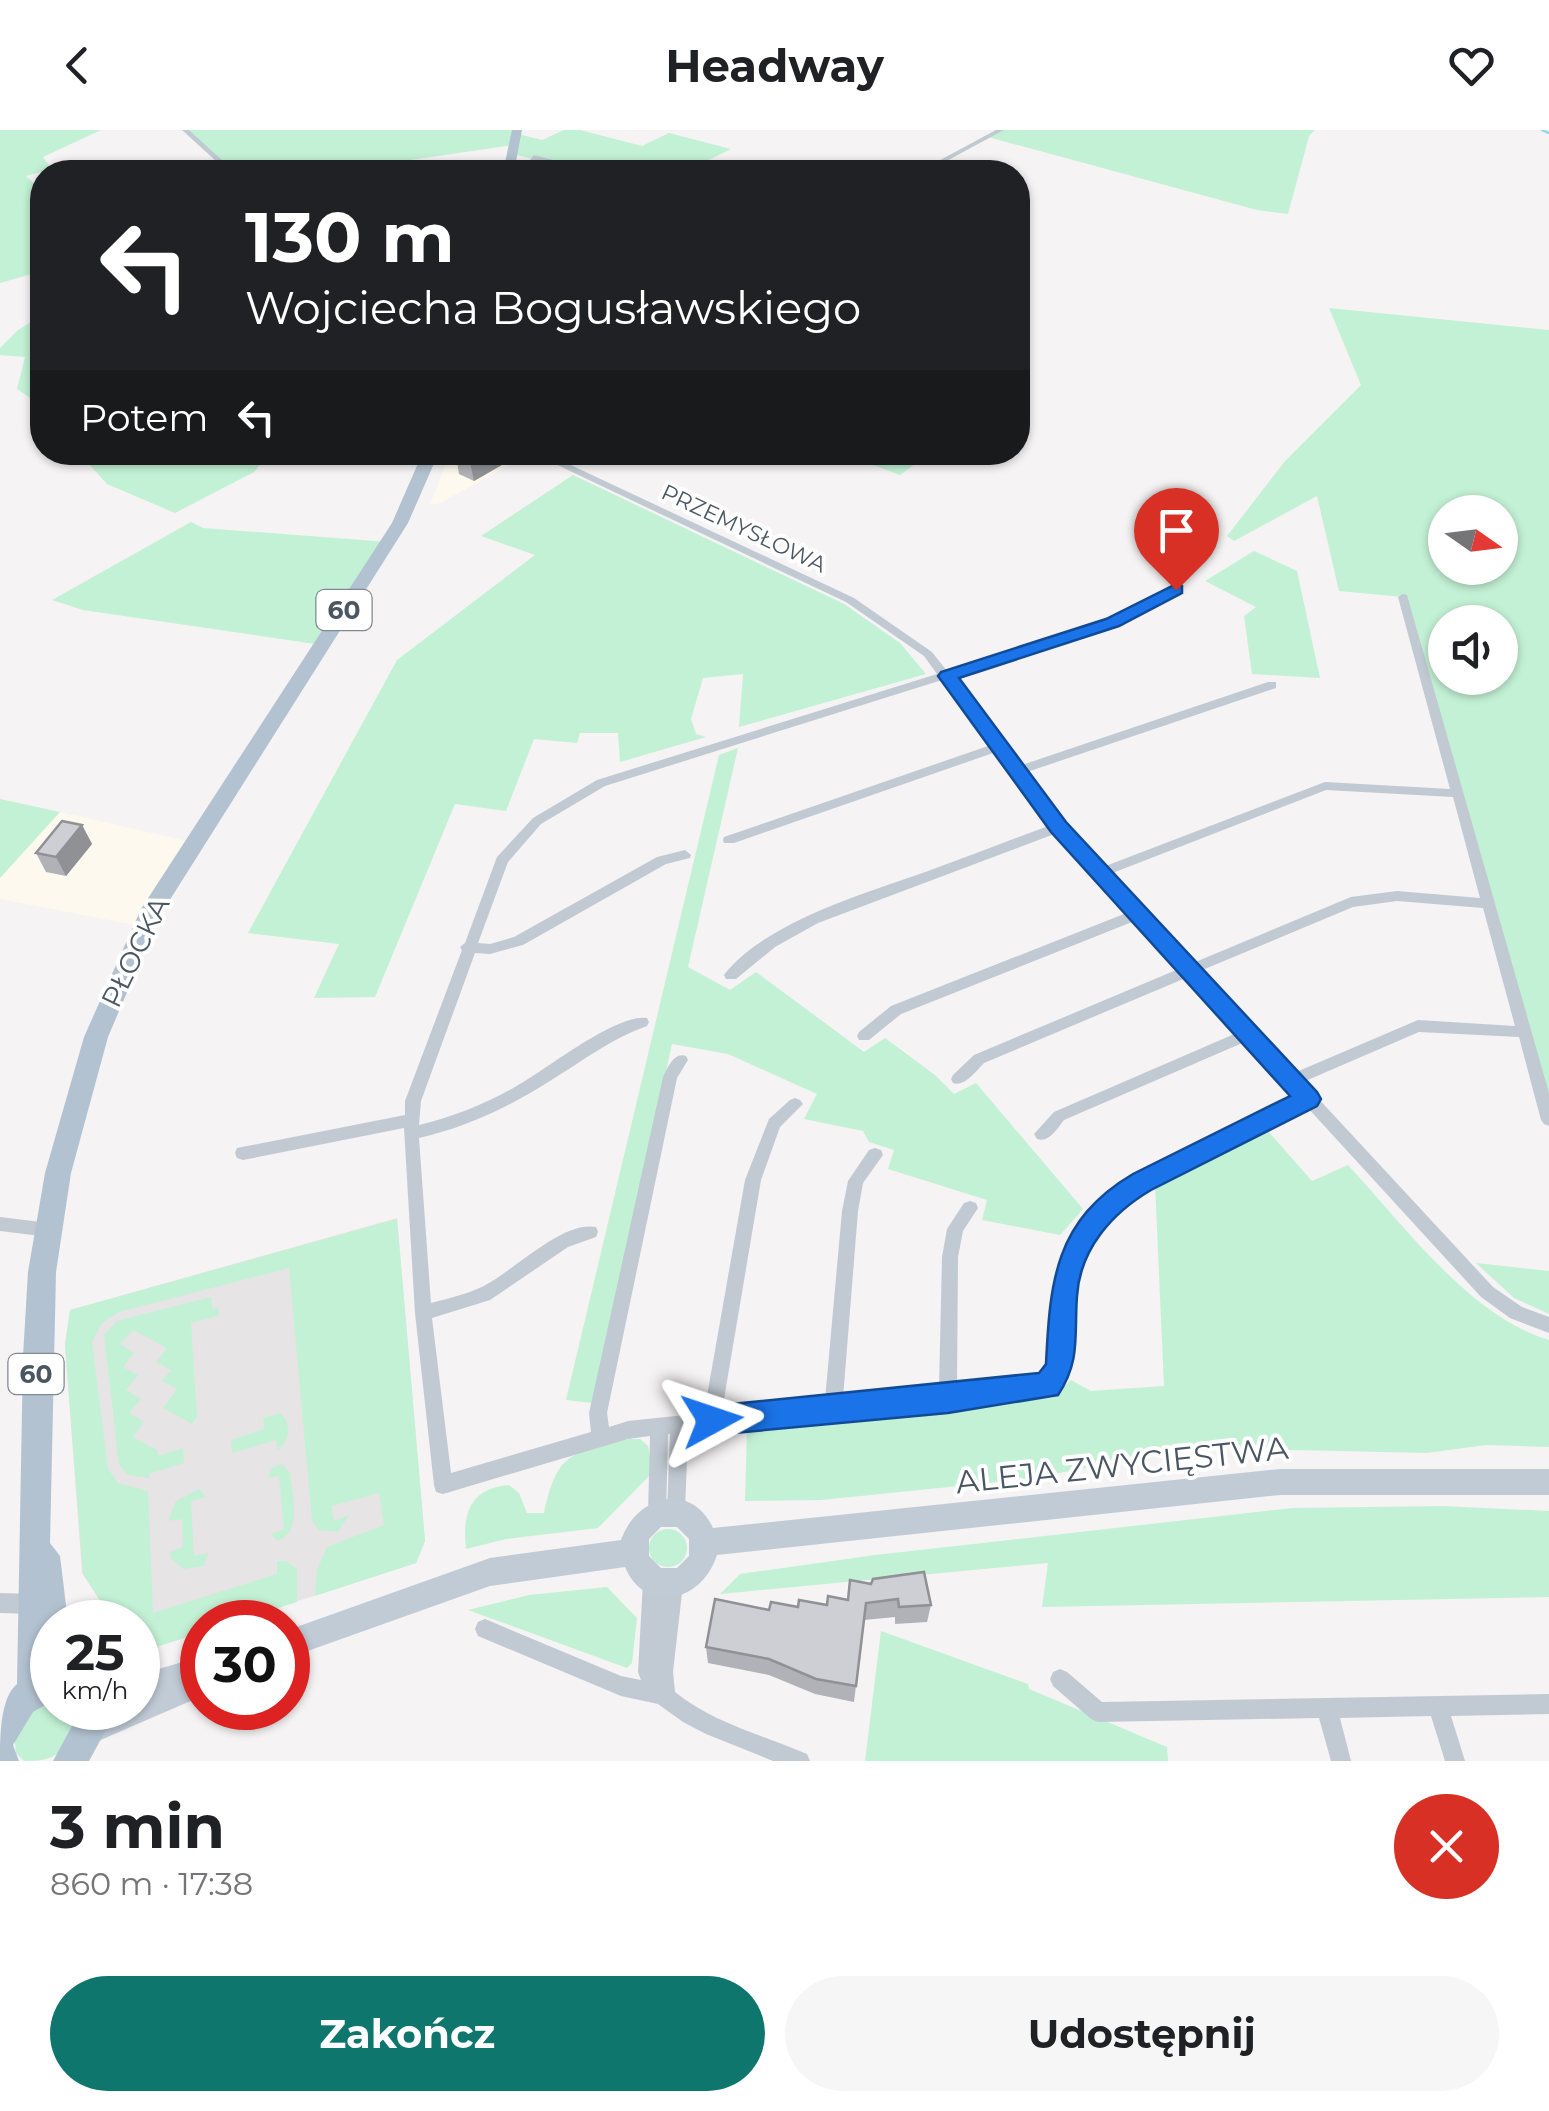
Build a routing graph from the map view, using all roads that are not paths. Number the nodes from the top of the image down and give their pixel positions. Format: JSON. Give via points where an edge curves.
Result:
{"nodes":[{"id":1,"x":185,"y":130,"type":"edge"},
{"id":2,"x":518,"y":130,"type":"edge"},
{"id":3,"x":1001,"y":130,"type":"edge"},
{"id":4,"x":219,"y":160,"type":"edge"},
{"id":5,"x":511,"y":160,"type":"edge"},
{"id":6,"x":945,"y":160,"type":"edge"},
{"id":7,"x":425,"y":465,"type":"edge"},
{"id":8,"x":562,"y":465,"type":"edge"},
{"id":9,"x":1176,"y":590,"type":"dead end"},
{"id":10,"x":1403,"y":597,"type":"dead end"},
{"id":11,"x":948,"y":676,"type":"junction"},
{"id":12,"x":1272,"y":685,"type":"dead end"},
{"id":13,"x":998,"y":748,"type":"junction"},
{"id":14,"x":1016,"y":771,"type":"junction"},
{"id":15,"x":1456,"y":793,"type":"junction"},
{"id":16,"x":1059,"y":827,"type":"junction"},
{"id":17,"x":729,"y":840,"type":"dead end"},
{"id":18,"x":685,"y":854,"type":"dead end"},
{"id":19,"x":1100,"y":874,"type":"junction"},
{"id":20,"x":1486,"y":903,"type":"junction"},
{"id":21,"x":1138,"y":914,"type":"junction"},
{"id":22,"x":466,"y":947,"type":"junction"},
{"id":23,"x":1188,"y":970,"type":"junction"},
{"id":24,"x":731,"y":975,"type":"dead end"},
{"id":25,"x":642,"y":1022,"type":"dead end"},
{"id":26,"x":1524,"y":1032,"type":"junction"},
{"id":27,"x":1248,"y":1034,"type":"junction"},
{"id":28,"x":864,"y":1036,"type":"dead end"},
{"id":29,"x":681,"y":1060,"type":"dead end"},
{"id":30,"x":958,"y":1079,"type":"dead end"},
{"id":31,"x":1292,"y":1080,"type":"junction"},
{"id":32,"x":1308,"y":1099,"type":"junction"},
{"id":33,"x":1546,"y":1103,"type":"edge"},
{"id":34,"x":795,"y":1104,"type":"dead end"},
{"id":35,"x":1549,"y":1120,"type":"edge"},
{"id":36,"x":411,"y":1126,"type":"junction"},
{"id":37,"x":1042,"y":1134,"type":"dead end"},
{"id":38,"x":243,"y":1153,"type":"dead end"},
{"id":39,"x":875,"y":1156,"type":"dead end"},
{"id":40,"x":970,"y":1208,"type":"dead end"},
{"id":41,"x":0,"y":1224,"type":"edge"},
{"id":42,"x":49,"y":1230,"type":"junction"},
{"id":43,"x":590,"y":1232,"type":"dead end"},
{"id":44,"x":423,"y":1313,"type":"junction"},
{"id":45,"x":1549,"y":1326,"type":"edge"},
{"id":46,"x":948,"y":1399,"type":"junction"},
{"id":47,"x":833,"y":1410,"type":"junction"},
{"id":48,"x":712,"y":1420,"type":"junction"},
{"id":49,"x":679,"y":1424,"type":"junction"},
{"id":50,"x":658,"y":1426,"type":"junction"},
{"id":51,"x":600,"y":1436,"type":"junction"},
{"id":52,"x":1549,"y":1482,"type":"edge"},
{"id":53,"x":667,"y":1514,"type":"junction"},
{"id":54,"x":704,"y":1542,"type":"junction"},
{"id":55,"x":633,"y":1552,"type":"junction"},
{"id":56,"x":663,"y":1582,"type":"junction"},
{"id":57,"x":42,"y":1600,"type":"edge"},
{"id":58,"x":0,"y":1603,"type":"edge"},
{"id":59,"x":30,"y":1610,"type":"edge"},
{"id":60,"x":485,"y":1629,"type":"dead end"},
{"id":61,"x":310,"y":1636,"type":"edge"},
{"id":62,"x":1060,"y":1679,"type":"dead end"},
{"id":63,"x":30,"y":1694,"type":"edge"},
{"id":64,"x":665,"y":1695,"type":"junction"},
{"id":65,"x":1549,"y":1704,"type":"edge"},
{"id":66,"x":1438,"y":1706,"type":"junction"},
{"id":67,"x":1327,"y":1709,"type":"junction"},
{"id":68,"x":85,"y":1730,"type":"edge"},
{"id":69,"x":1,"y":1740,"type":"edge"},
{"id":70,"x":70,"y":1761,"type":"edge"},
{"id":71,"x":800,"y":1761,"type":"edge"},
{"id":72,"x":1341,"y":1761,"type":"edge"},
{"id":73,"x":1455,"y":1761,"type":"edge"}],
"edges":[{"from":1,"to":4,"type":"street"},
{"from":2,"to":5,"type":"main road"},
{"from":3,"to":6,"type":"street"},
{"from":7,"to":42,"type":"main road","name":"PŁOCKA","number":"60","via":[[400,523],[126,960],[71,1122]]},
{"from":8,"to":11,"type":"street","name":"PRZEMYSŁOWA","via":[[826,588],[896,629]]},
{"from":9,"to":11,"type":"street","via":[[1112,622]]},
{"from":10,"to":15,"type":"street"},
{"from":11,"to":13,"type":"street","name":"PRZEMYSŁOWA"},
{"from":11,"to":22,"type":"street","via":[[646,766],[569,800],[518,838],[502,860]]},
{"from":12,"to":14,"type":"street"},
{"from":13,"to":14,"type":"street","name":"PRZEMYSŁOWA"},
{"from":13,"to":17,"type":"street"},
{"from":14,"to":16,"type":"street","name":"PRZEMYSŁOWA"},
{"from":15,"to":19,"type":"street","via":[[1325,786]]},
{"from":15,"to":20,"type":"street"},
{"from":16,"to":19,"type":"street","name":"PRZEMYSŁOWA"},
{"from":16,"to":24,"type":"street","via":[[786,932]]},
{"from":18,"to":22,"type":"street","via":[[662,860],[518,941]]},
{"from":19,"to":21,"type":"street","name":"PRZEMYSŁOWA"},
{"from":20,"to":23,"type":"street","via":[[1372,896]]},
{"from":20,"to":26,"type":"street"},
{"from":21,"to":23,"type":"street","name":"PRZEMYSŁOWA"},
{"from":21,"to":28,"type":"street","via":[[896,1010]]},
{"from":22,"to":36,"type":"street","via":[[419,1080]]},
{"from":23,"to":27,"type":"street","name":"PRZEMYSŁOWA"},
{"from":23,"to":30,"type":"street","via":[[979,1059]]},
{"from":25,"to":36,"type":"street","via":[[484,1112],[456,1124]]},
{"from":26,"to":31,"type":"street","via":[[1418,1026]]},
{"from":26,"to":33,"type":"street"},
{"from":27,"to":31,"type":"street","name":"PRZEMYSŁOWA"},
{"from":27,"to":37,"type":"street","via":[[1059,1116]]},
{"from":29,"to":51,"type":"street","via":[[670,1078],[598,1413]]},
{"from":31,"to":32,"type":"street","name":"PRZEMYSŁOWA"},
{"from":32,"to":45,"type":"street","name":"PRZEMYSŁOWA","via":[[1487,1292]]},
{"from":32,"to":46,"type":"street","via":[[1142,1182],[1095,1218],[1069,1265],[1056,1379],[1036,1390]]},
{"from":33,"to":35,"type":"street"},
{"from":34,"to":48,"type":"street","via":[[774,1124],[753,1180]]},
{"from":36,"to":38,"type":"street"},
{"from":36,"to":44,"type":"street"},
{"from":39,"to":47,"type":"street","via":[[856,1181],[850,1211]]},
{"from":40,"to":46,"type":"street","via":[[955,1229],[950,1257]]},
{"from":41,"to":42,"type":"street"},
{"from":42,"to":57,"type":"main road","name":"PŁOCKA","number":"60","via":[[37,1356]]},
{"from":43,"to":44,"type":"street","via":[[562,1242],[470,1301]]},
{"from":44,"to":51,"type":"street","via":[[444,1485]]},
{"from":46,"to":47,"type":"street"},
{"from":47,"to":48,"type":"street"},
{"from":48,"to":49,"type":"street"},
{"from":49,"to":50,"type":"street"},
{"from":49,"to":53,"type":"street"},
{"from":50,"to":51,"type":"street"},
{"from":50,"to":53,"type":"street"},
{"from":52,"to":54,"type":"main road","name":"ALEJA ZWYCIĘSTWA","via":[[1280,1482]]},
{"from":53,"to":54,"type":"main road","via":[[694,1522]]},
{"from":53,"to":55,"type":"main road","via":[[641,1528]]},
{"from":54,"to":56,"type":"main road","via":[[693,1573]]},
{"from":55,"to":56,"type":"main road","via":[[638,1568]]},
{"from":55,"to":61,"type":"main road","via":[[490,1572]]},
{"from":56,"to":64,"type":"street","via":[[648,1672]]},
{"from":58,"to":59,"type":"street"},
{"from":60,"to":64,"type":"street","via":[[621,1686]]},
{"from":62,"to":67,"type":"street","via":[[1098,1712]]},
{"from":63,"to":69,"type":"main road","number":"60"},
{"from":64,"to":71,"type":"street","via":[[685,1713]]},
{"from":65,"to":66,"type":"street"},
{"from":66,"to":67,"type":"street"},
{"from":66,"to":73,"type":"street"},
{"from":67,"to":72,"type":"street"},
{"from":68,"to":70,"type":"main road"}]}
